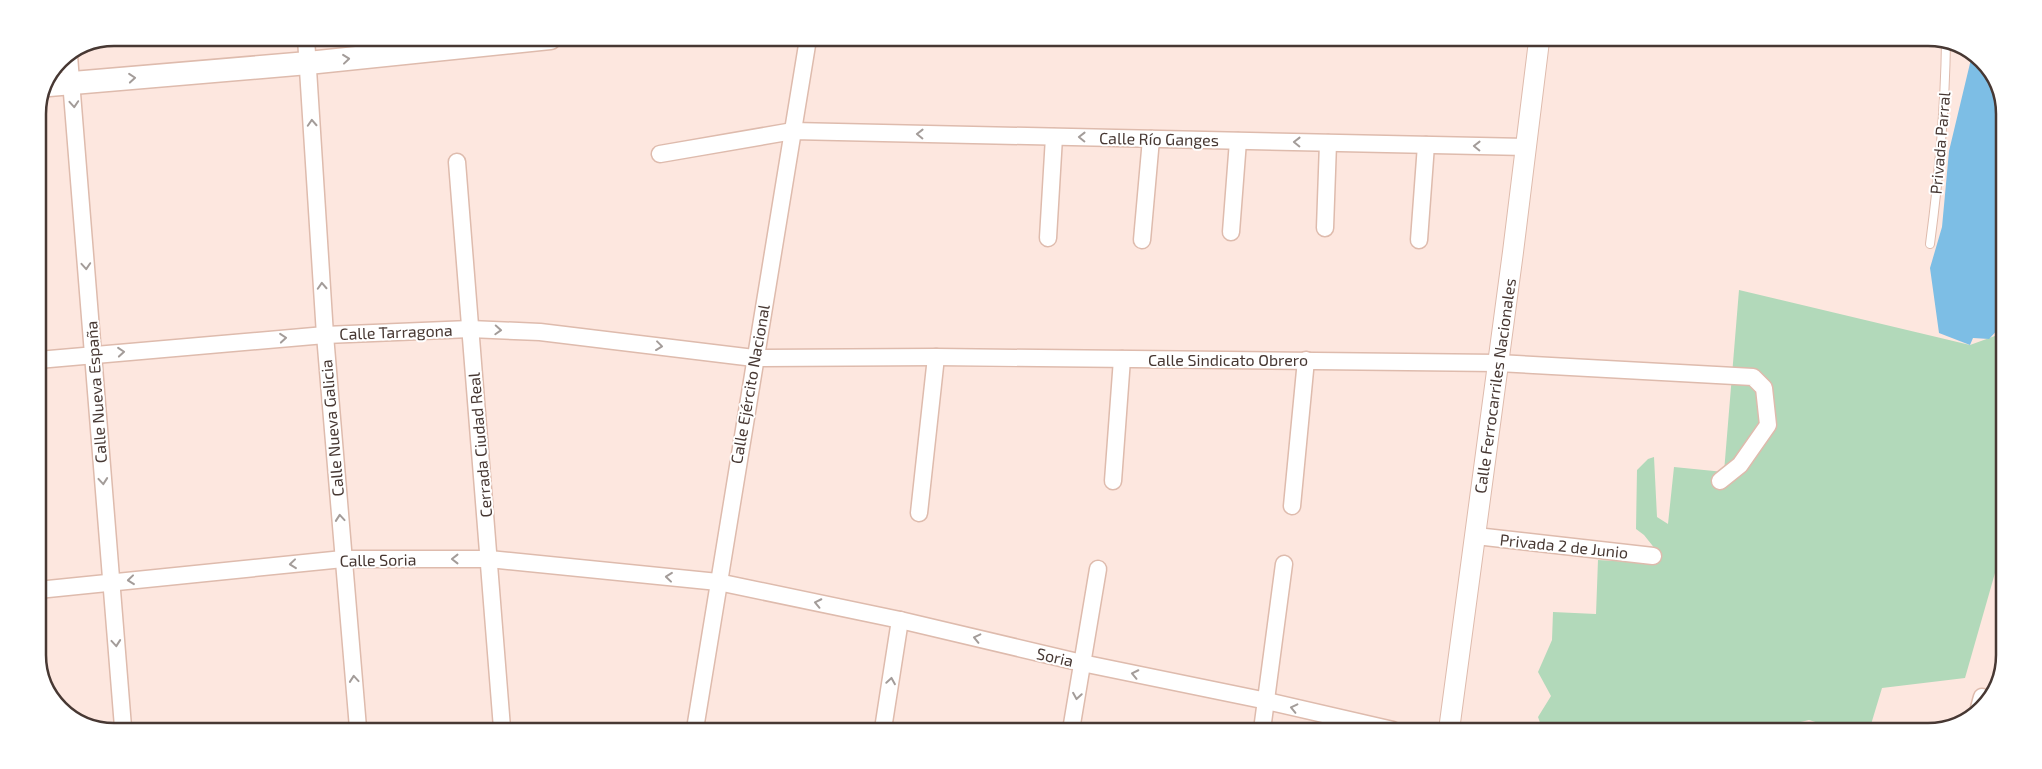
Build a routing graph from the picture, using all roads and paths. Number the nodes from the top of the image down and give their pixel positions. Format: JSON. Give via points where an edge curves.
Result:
{"nodes":[{"id":1,"x":307,"y":46,"type":"edge"},
{"id":2,"x":469,"y":46,"type":"edge"},
{"id":3,"x":807,"y":46,"type":"edge"},
{"id":4,"x":1538,"y":46,"type":"edge"},
{"id":5,"x":1946,"y":49,"type":"edge"},
{"id":6,"x":308,"y":62,"type":"junction"},
{"id":7,"x":70,"y":63,"type":"edge"},
{"id":8,"x":72,"y":84,"type":"junction"},
{"id":9,"x":53,"y":85,"type":"edge"},
{"id":10,"x":793,"y":131,"type":"junction"},
{"id":11,"x":1054,"y":137,"type":"junction"},
{"id":12,"x":1151,"y":139,"type":"junction"},
{"id":13,"x":1238,"y":141,"type":"junction"},
{"id":14,"x":1328,"y":143,"type":"junction"},
{"id":15,"x":1426,"y":145,"type":"junction"},
{"id":16,"x":1526,"y":147,"type":"junction"},
{"id":17,"x":660,"y":154,"type":"dead end"},
{"id":18,"x":457,"y":162,"type":"dead end"},
{"id":19,"x":1325,"y":228,"type":"dead end"},
{"id":20,"x":1230,"y":232,"type":"dead end"},
{"id":21,"x":1048,"y":238,"type":"dead end"},
{"id":22,"x":1142,"y":240,"type":"dead end"},
{"id":23,"x":1419,"y":240,"type":"dead end"},
{"id":24,"x":1930,"y":244,"type":"dead end"},
{"id":25,"x":470,"y":329,"type":"junction"},
{"id":26,"x":325,"y":335,"type":"junction"},
{"id":27,"x":93,"y":355,"type":"junction"},
{"id":28,"x":936,"y":357,"type":"junction"},
{"id":29,"x":754,"y":358,"type":"junction"},
{"id":30,"x":46,"y":359,"type":"edge"},
{"id":31,"x":1122,"y":359,"type":"junction"},
{"id":32,"x":1306,"y":360,"type":"junction"},
{"id":33,"x":1498,"y":363,"type":"junction"},
{"id":34,"x":1113,"y":480,"type":"dead end"},
{"id":35,"x":1720,"y":480,"type":"dead end"},
{"id":36,"x":1292,"y":506,"type":"dead end"},
{"id":37,"x":919,"y":512,"type":"dead end"},
{"id":38,"x":1476,"y":536,"type":"junction"},
{"id":39,"x":1653,"y":556,"type":"dead end"},
{"id":40,"x":343,"y":559,"type":"junction"},
{"id":41,"x":489,"y":560,"type":"junction"},
{"id":42,"x":1284,"y":564,"type":"dead end"},
{"id":43,"x":1098,"y":569,"type":"dead end"},
{"id":44,"x":111,"y":582,"type":"junction"},
{"id":45,"x":718,"y":582,"type":"junction"},
{"id":46,"x":46,"y":589,"type":"edge"},
{"id":47,"x":900,"y":620,"type":"junction"},
{"id":48,"x":1082,"y":663,"type":"junction"},
{"id":49,"x":1267,"y":701,"type":"junction"},
{"id":50,"x":123,"y":723,"type":"edge"},
{"id":51,"x":358,"y":723,"type":"edge"},
{"id":52,"x":502,"y":723,"type":"edge"},
{"id":53,"x":696,"y":723,"type":"edge"},
{"id":54,"x":884,"y":723,"type":"edge"},
{"id":55,"x":1072,"y":723,"type":"edge"},
{"id":56,"x":1263,"y":723,"type":"edge"},
{"id":57,"x":1363,"y":723,"type":"edge"},
{"id":58,"x":1450,"y":723,"type":"edge"}],
"edges":[{"from":1,"to":6,"type":"street","name":"Calle Nueva Galicia"},
{"from":6,"to":2,"type":"main road","one_way":true},
{"from":3,"to":10,"type":"street","name":"Calle Ejército Nacional"},
{"from":4,"to":16,"type":"street","name":"Calle Ferrocarriles Nacionales"},
{"from":5,"to":24,"type":"lane","name":"Privada Parral","via":[[1945,103]]},
{"from":8,"to":6,"type":"main road","one_way":true},
{"from":26,"to":6,"type":"street","name":"Calle Nueva Galicia","one_way":true},
{"from":7,"to":8,"type":"street","name":"Calle Nueva España"},
{"from":8,"to":9,"type":"main road"},
{"from":8,"to":27,"type":"street","name":"Calle Nueva España","one_way":true},
{"from":11,"to":10,"type":"street","name":"Calle Río Ganges","one_way":true},
{"from":10,"to":17,"type":"street","name":"Calle Río Ganges"},
{"from":10,"to":29,"type":"street","name":"Calle Ejército Nacional"},
{"from":12,"to":11,"type":"street","name":"Calle Río Ganges","one_way":true},
{"from":11,"to":21,"type":"street"},
{"from":12,"to":13,"type":"street","name":"Calle Río Ganges"},
{"from":12,"to":22,"type":"street"},
{"from":14,"to":13,"type":"street","name":"Calle Río Ganges","one_way":true},
{"from":13,"to":20,"type":"street"},
{"from":14,"to":15,"type":"street","name":"Calle Río Ganges"},
{"from":14,"to":19,"type":"street"},
{"from":16,"to":15,"type":"street","name":"Calle Río Ganges","one_way":true},
{"from":15,"to":23,"type":"street"},
{"from":16,"to":33,"type":"street","name":"Calle Ferrocarriles Nacionales"},
{"from":18,"to":25,"type":"street","name":"Cerrada Ciudad Real"},
{"from":25,"to":26,"type":"street","name":"Calle Tarragona"},
{"from":25,"to":29,"type":"street","name":"Calle Tarragona","one_way":true,"via":[[540,332]]},
{"from":25,"to":41,"type":"street","name":"Cerrada Ciudad Real"},
{"from":27,"to":26,"type":"street","name":"Calle Tarragona","one_way":true},
{"from":40,"to":26,"type":"street","name":"Calle Nueva Galicia","one_way":true},
{"from":27,"to":30,"type":"street","name":"Calle Tarragona"},
{"from":27,"to":44,"type":"street","name":"Calle Nueva España","one_way":true},
{"from":28,"to":29,"type":"street","name":"Calle Sindicato Obrero"},
{"from":28,"to":31,"type":"street","name":"Calle Sindicato Obrero"},
{"from":28,"to":37,"type":"street"},
{"from":29,"to":45,"type":"street","name":"Calle Ejército Nacional"},
{"from":31,"to":32,"type":"street","name":"Calle Sindicato Obrero"},
{"from":31,"to":34,"type":"street"},
{"from":32,"to":33,"type":"street","name":"Calle Sindicato Obrero"},
{"from":32,"to":36,"type":"street"},
{"from":33,"to":35,"type":"street","name":"Calle Sindicato Obrero","via":[[1753,377],[1764,388],[1768,425],[1740,465]]},
{"from":33,"to":38,"type":"street","name":"Calle Ferrocarriles Nacionales"},
{"from":38,"to":39,"type":"street","name":"Privada 2 de Junio"},
{"from":38,"to":58,"type":"street","name":"Calle Ferrocarriles Nacionales"},
{"from":41,"to":40,"type":"street","name":"Calle Soria","one_way":true},
{"from":40,"to":44,"type":"street","name":"Calle Soria","one_way":true},
{"from":51,"to":40,"type":"street","name":"Calle Nueva Galicia","one_way":true},
{"from":45,"to":41,"type":"street","name":"Calle Soria","one_way":true},
{"from":41,"to":52,"type":"street","name":"Cerrada Ciudad Real"},
{"from":42,"to":49,"type":"street"},
{"from":43,"to":48,"type":"street"},
{"from":44,"to":46,"type":"street","name":"Calle Soria"},
{"from":44,"to":50,"type":"street","name":"Calle Nueva España","one_way":true},
{"from":47,"to":45,"type":"street","name":"Soria","one_way":true},
{"from":45,"to":53,"type":"street","name":"Calle Ejército Nacional"},
{"from":48,"to":47,"type":"street","name":"Soria","one_way":true},
{"from":54,"to":47,"type":"street","one_way":true},
{"from":49,"to":48,"type":"street","name":"Soria","one_way":true},
{"from":48,"to":55,"type":"street","one_way":true},
{"from":49,"to":56,"type":"street"},
{"from":57,"to":49,"type":"street","name":"Soria","one_way":true}]}
